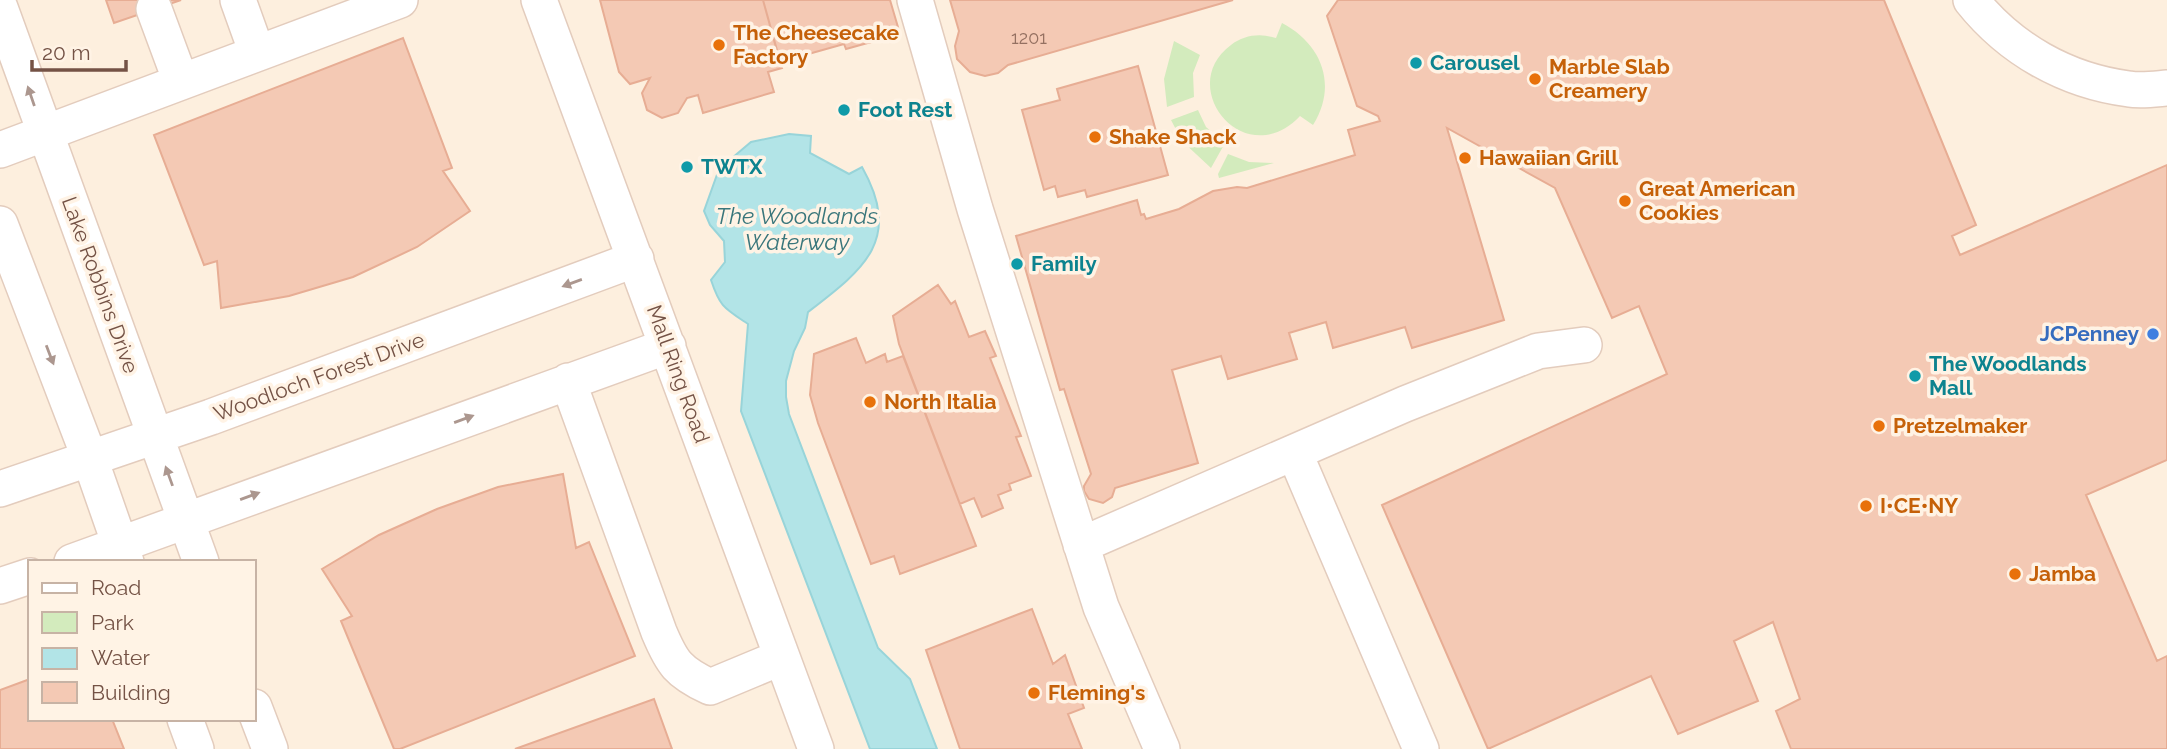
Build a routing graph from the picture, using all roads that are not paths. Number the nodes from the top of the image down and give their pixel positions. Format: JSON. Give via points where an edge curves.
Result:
{"nodes":[{"id":1,"x":238,"y":0,"type":"edge"},
{"id":2,"x":400,"y":0,"type":"edge"},
{"id":3,"x":539,"y":0,"type":"edge"},
{"id":4,"x":915,"y":0,"type":"edge"},
{"id":5,"x":1971,"y":0,"type":"edge"},
{"id":6,"x":0,"y":8,"type":"edge"},
{"id":7,"x":154,"y":9,"type":"dead end"},
{"id":8,"x":325,"y":13,"type":"edge"},
{"id":9,"x":257,"y":53,"type":"junction"},
{"id":10,"x":181,"y":82,"type":"junction"},
{"id":11,"x":2167,"y":88,"type":"edge"},
{"id":12,"x":44,"y":133,"type":"junction"},
{"id":13,"x":0,"y":150,"type":"edge"},
{"id":14,"x":0,"y":224,"type":"edge"},
{"id":15,"x":636,"y":259,"type":"junction"},
{"id":16,"x":668,"y":345,"type":"junction"},
{"id":17,"x":1584,"y":345,"type":"dead end"},
{"id":18,"x":568,"y":381,"type":"junction"},
{"id":19,"x":155,"y":436,"type":"junction"},
{"id":20,"x":1295,"y":454,"type":"junction"},
{"id":21,"x":90,"y":459,"type":"junction"},
{"id":22,"x":0,"y":489,"type":"edge"},
{"id":23,"x":186,"y":520,"type":"junction"},
{"id":24,"x":1081,"y":545,"type":"junction"},
{"id":25,"x":123,"y":554,"type":"edge"},
{"id":26,"x":85,"y":560,"type":"edge"},
{"id":27,"x":200,"y":560,"type":"edge"},
{"id":28,"x":28,"y":577,"type":"edge"},
{"id":29,"x":0,"y":586,"type":"edge"},
{"id":30,"x":782,"y":657,"type":"junction"},
{"id":31,"x":256,"y":712,"type":"edge"},
{"id":32,"x":186,"y":721,"type":"edge"},
{"id":33,"x":196,"y":749,"type":"edge"},
{"id":34,"x":270,"y":749,"type":"edge"},
{"id":35,"x":816,"y":749,"type":"edge"},
{"id":36,"x":1162,"y":749,"type":"edge"},
{"id":37,"x":1421,"y":749,"type":"edge"}],
"edges":[{"from":1,"to":9,"type":"street"},
{"from":2,"to":8,"type":"street"},
{"from":3,"to":15,"type":"street","name":"Mall Ring Road"},
{"from":4,"to":24,"type":"street"},
{"from":5,"to":11,"type":"street","via":[[2010,40],[2062,73],[2129,89]]},
{"from":12,"to":6,"type":"street","name":"Lake Robbins Drive","one_way":true},
{"from":7,"to":10,"type":"street"},
{"from":8,"to":9,"type":"street"},
{"from":9,"to":10,"type":"street"},
{"from":10,"to":12,"type":"street"},
{"from":12,"to":13,"type":"street"},
{"from":12,"to":19,"type":"street","name":"Lake Robbins Drive"},
{"from":14,"to":21,"type":"street","one_way":true},
{"from":15,"to":16,"type":"street","name":"Mall Ring Road"},
{"from":15,"to":19,"type":"street","name":"Woodloch Forest Drive","one_way":true},
{"from":16,"to":18,"type":"street"},
{"from":16,"to":30,"type":"street","name":"Mall Ring Road"},
{"from":17,"to":20,"type":"street","via":[[1538,351]]},
{"from":23,"to":18,"type":"street","one_way":true},
{"from":18,"to":30,"type":"street","via":[[671,660],[692,679],[710,687]]},
{"from":19,"to":21,"type":"street","name":"Woodloch Forest Drive"},
{"from":23,"to":19,"type":"street","name":"Lake Robbins Drive","one_way":true},
{"from":20,"to":24,"type":"street"},
{"from":20,"to":37,"type":"street"},
{"from":21,"to":22,"type":"street","name":"Woodloch Forest Drive"},
{"from":21,"to":25,"type":"street"},
{"from":23,"to":25,"type":"street"},
{"from":23,"to":27,"type":"street","name":"Lake Robbins Drive"},
{"from":24,"to":36,"type":"street","via":[[1101,607]]},
{"from":25,"to":26,"type":"street"},
{"from":28,"to":29,"type":"street"},
{"from":30,"to":35,"type":"street","name":"Mall Ring Road"},
{"from":31,"to":34,"type":"street"},
{"from":32,"to":33,"type":"street"}]}
